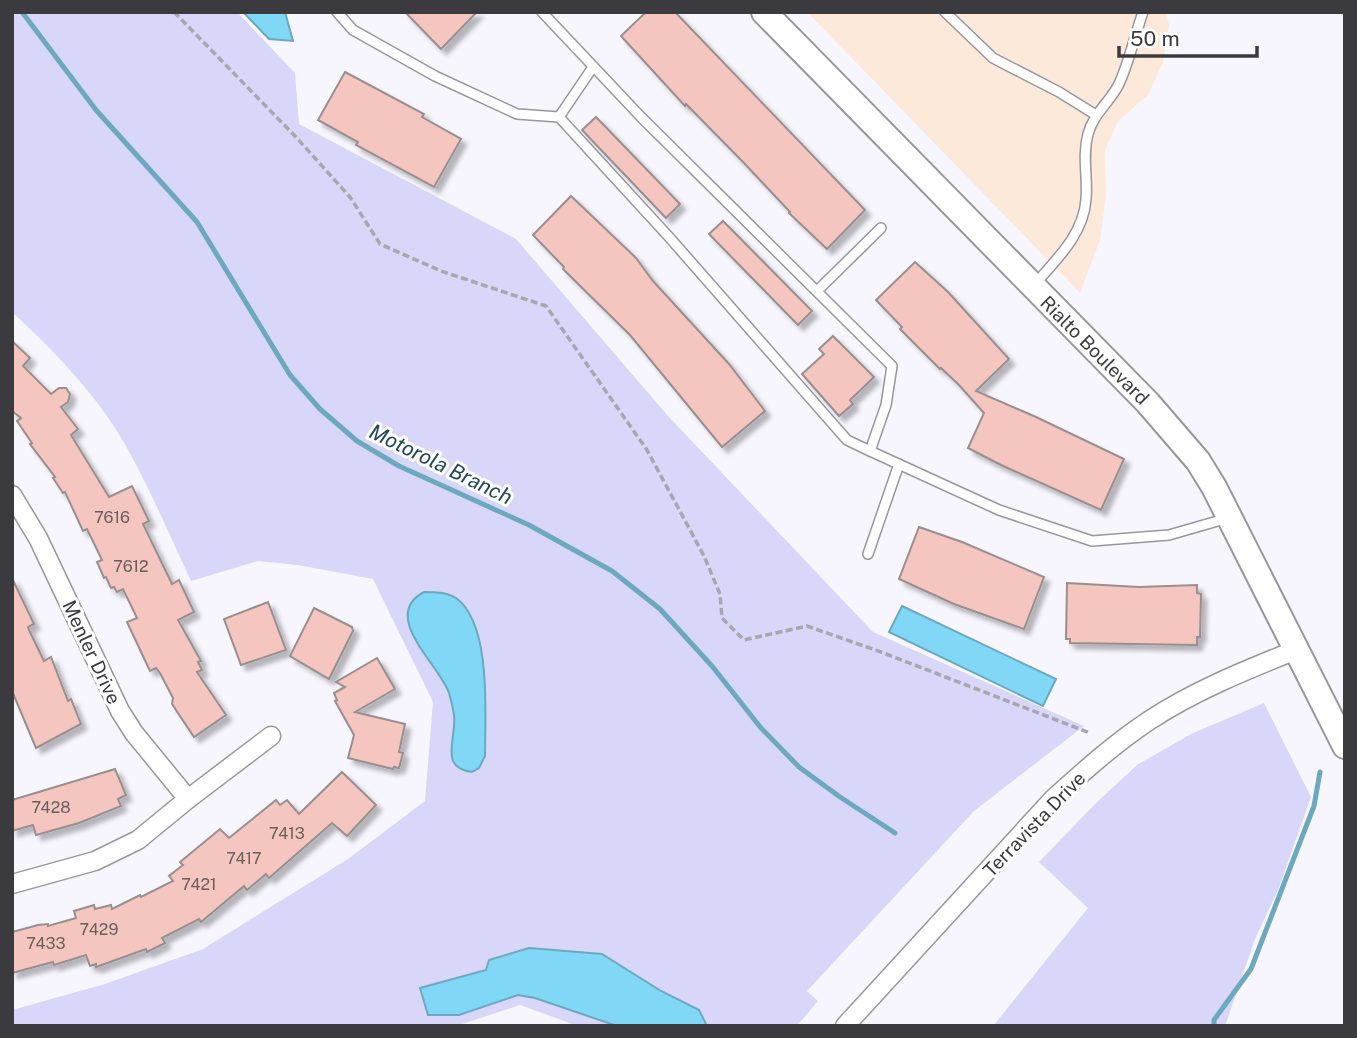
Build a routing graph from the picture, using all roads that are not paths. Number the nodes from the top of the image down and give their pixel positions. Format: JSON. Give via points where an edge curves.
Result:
{"nodes":[{"id":1,"x":337,"y":12,"type":"edge"},
{"id":2,"x":542,"y":12,"type":"edge"},
{"id":3,"x":764,"y":12,"type":"edge"},
{"id":4,"x":944,"y":12,"type":"edge"},
{"id":5,"x":1143,"y":12,"type":"edge"},
{"id":6,"x":593,"y":67,"type":"junction"},
{"id":7,"x":1096,"y":115,"type":"junction"},
{"id":8,"x":559,"y":117,"type":"junction"},
{"id":9,"x":881,"y":228,"type":"dead end"},
{"id":10,"x":1032,"y":287,"type":"junction"},
{"id":11,"x":817,"y":291,"type":"junction"},
{"id":12,"x":870,"y":451,"type":"junction"},
{"id":13,"x":899,"y":464,"type":"junction"},
{"id":14,"x":12,"y":495,"type":"edge"},
{"id":15,"x":1230,"y":518,"type":"junction"},
{"id":16,"x":867,"y":554,"type":"dead end"},
{"id":17,"x":1296,"y":650,"type":"junction"},
{"id":18,"x":271,"y":736,"type":"dead end"},
{"id":19,"x":1345,"y":746,"type":"edge"},
{"id":20,"x":188,"y":799,"type":"junction"},
{"id":21,"x":12,"y":884,"type":"edge"},
{"id":22,"x":845,"y":1026,"type":"edge"}],
"edges":[{"from":1,"to":8,"type":"lane","via":[[353,30],[435,76],[517,114]]},
{"from":2,"to":6,"type":"lane"},
{"from":3,"to":10,"type":"street","name":"Rialto Boulevard"},
{"from":4,"to":7,"type":"lane","via":[[993,58]]},
{"from":5,"to":7,"type":"lane","via":[[1118,85]]},
{"from":6,"to":8,"type":"lane"},
{"from":6,"to":11,"type":"lane"},
{"from":7,"to":10,"type":"lane","via":[[1088,133],[1086,198],[1079,226]]},
{"from":8,"to":12,"type":"lane","via":[[847,440]]},
{"from":9,"to":11,"type":"lane"},
{"from":10,"to":15,"type":"street","name":"Rialto Boulevard","via":[[1177,435],[1198,461]]},
{"from":11,"to":12,"type":"lane","via":[[892,366],[886,405]]},
{"from":12,"to":13,"type":"lane"},
{"from":13,"to":15,"type":"lane","via":[[999,510],[1092,541],[1169,535]]},
{"from":13,"to":16,"type":"lane"},
{"from":14,"to":20,"type":"street","name":"Menler Drive","via":[[38,538],[120,711]]},
{"from":15,"to":17,"type":"street","name":"Rialto Boulevard"},
{"from":17,"to":19,"type":"street","name":"Rialto Boulevard"},
{"from":17,"to":22,"type":"street","name":"Terravista Drive","via":[[1151,719],[1089,766],[1053,799]]},
{"from":18,"to":20,"type":"street"},
{"from":20,"to":21,"type":"street","via":[[118,851]]}]}
